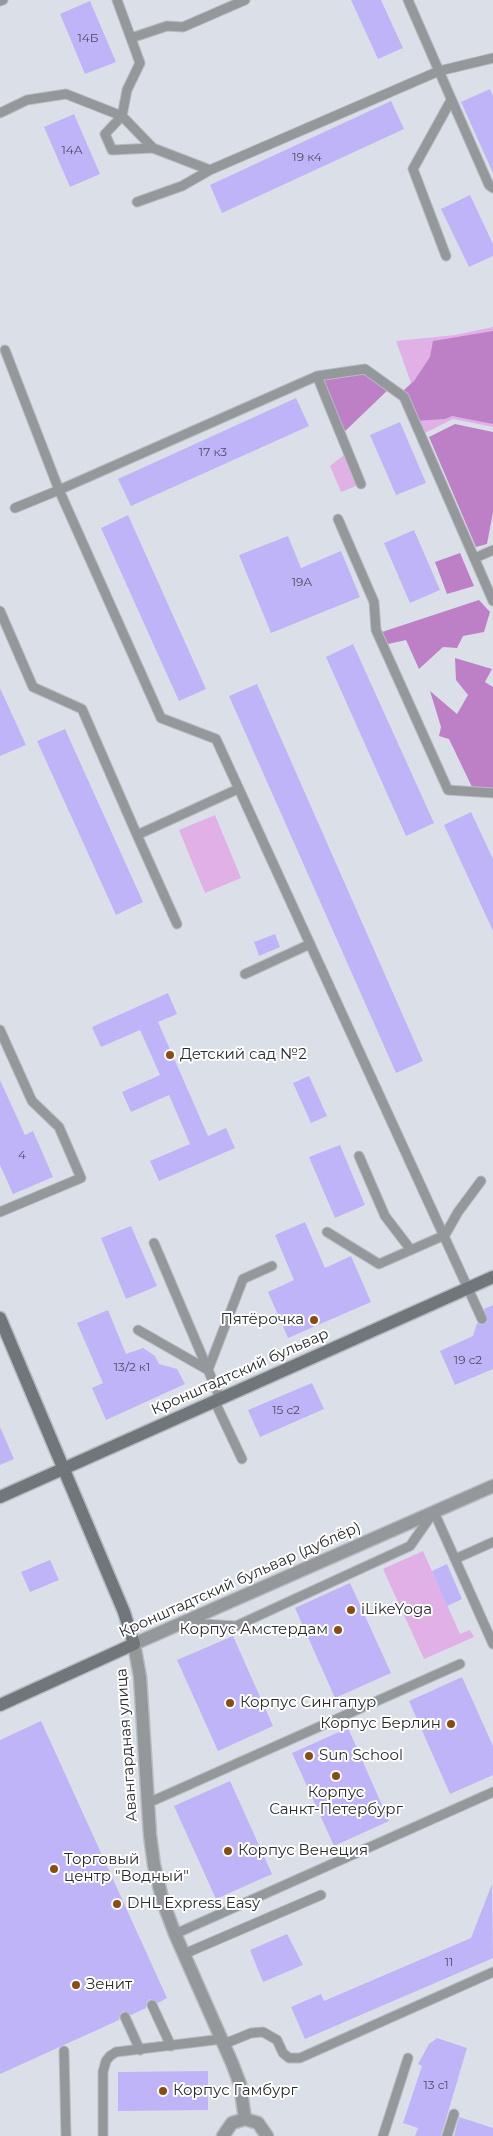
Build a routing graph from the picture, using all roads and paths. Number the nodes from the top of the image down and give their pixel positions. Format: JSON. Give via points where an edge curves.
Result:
{"nodes":[{"id":1,"x":117,"y":0,"type":"edge"},
{"id":2,"x":245,"y":0,"type":"edge"},
{"id":3,"x":408,"y":0,"type":"edge"},
{"id":4,"x":131,"y":38,"type":"junction"},
{"id":5,"x":493,"y":58,"type":"edge"},
{"id":6,"x":439,"y":71,"type":"junction"},
{"id":7,"x":450,"y":102,"type":"junction"},
{"id":8,"x":0,"y":113,"type":"edge"},
{"id":9,"x":122,"y":116,"type":"junction"},
{"id":10,"x":153,"y":148,"type":"junction"},
{"id":11,"x":210,"y":170,"type":"junction"},
{"id":12,"x":493,"y":188,"type":"edge"},
{"id":13,"x":137,"y":202,"type":"dead end"},
{"id":14,"x":446,"y":256,"type":"dead end"},
{"id":15,"x":5,"y":350,"type":"dead end"},
{"id":16,"x":317,"y":376,"type":"junction"},
{"id":17,"x":361,"y":484,"type":"dead end"},
{"id":18,"x":59,"y":490,"type":"junction"},
{"id":19,"x":15,"y":508,"type":"dead end"},
{"id":20,"x":338,"y":519,"type":"dead end"},
{"id":21,"x":493,"y":550,"type":"edge"},
{"id":22,"x":475,"y":558,"type":"junction"},
{"id":23,"x":493,"y":601,"type":"edge"},
{"id":24,"x":0,"y":611,"type":"edge"},
{"id":25,"x":238,"y":789,"type":"junction"},
{"id":26,"x":493,"y":793,"type":"edge"},
{"id":27,"x":138,"y":835,"type":"junction"},
{"id":28,"x":177,"y":924,"type":"dead end"},
{"id":29,"x":308,"y":945,"type":"junction"},
{"id":30,"x":245,"y":974,"type":"dead end"},
{"id":31,"x":0,"y":1030,"type":"edge"},
{"id":32,"x":359,"y":1156,"type":"dead end"},
{"id":33,"x":481,"y":1182,"type":"dead end"},
{"id":34,"x":1,"y":1210,"type":"edge"},
{"id":35,"x":327,"y":1232,"type":"dead end"},
{"id":36,"x":445,"y":1235,"type":"junction"},
{"id":37,"x":154,"y":1243,"type":"dead end"},
{"id":38,"x":411,"y":1250,"type":"junction"},
{"id":39,"x":272,"y":1266,"type":"dead end"},
{"id":40,"x":493,"y":1277,"type":"edge"},
{"id":41,"x":468,"y":1288,"type":"junction"},
{"id":42,"x":0,"y":1318,"type":"edge"},
{"id":43,"x":482,"y":1319,"type":"dead end"},
{"id":44,"x":138,"y":1330,"type":"dead end"},
{"id":45,"x":208,"y":1370,"type":"junction"},
{"id":46,"x":217,"y":1399,"type":"junction"},
{"id":47,"x":242,"y":1459,"type":"dead end"},
{"id":48,"x":63,"y":1469,"type":"junction"},
{"id":49,"x":493,"y":1486,"type":"edge"},
{"id":50,"x":0,"y":1497,"type":"edge"},
{"id":51,"x":434,"y":1512,"type":"junction"},
{"id":52,"x":493,"y":1542,"type":"edge"},
{"id":53,"x":455,"y":1559,"type":"junction"},
{"id":54,"x":183,"y":1622,"type":"junction"},
{"id":55,"x":134,"y":1644,"type":"junction"},
{"id":56,"x":493,"y":1644,"type":"edge"},
{"id":57,"x":460,"y":1664,"type":"dead end"},
{"id":58,"x":0,"y":1705,"type":"edge"},
{"id":59,"x":493,"y":1792,"type":"edge"},
{"id":60,"x":148,"y":1804,"type":"junction"},
{"id":61,"x":321,"y":1895,"type":"dead end"},
{"id":62,"x":175,"y":1934,"type":"junction"},
{"id":63,"x":184,"y":1954,"type":"junction"},
{"id":64,"x":493,"y":1972,"type":"edge"},
{"id":65,"x":152,"y":2005,"type":"dead end"},
{"id":66,"x":125,"y":2017,"type":"dead end"},
{"id":67,"x":223,"y":2042,"type":"junction"},
{"id":68,"x":171,"y":2046,"type":"junction"},
{"id":69,"x":140,"y":2050,"type":"junction"},
{"id":70,"x":64,"y":2051,"type":"dead end"},
{"id":71,"x":408,"y":2058,"type":"dead end"},
{"id":72,"x":454,"y":2114,"type":"dead end"},
{"id":73,"x":245,"y":2119,"type":"junction"},
{"id":74,"x":66,"y":2136,"type":"edge"},
{"id":75,"x":103,"y":2136,"type":"edge"},
{"id":76,"x":223,"y":2136,"type":"edge"},
{"id":77,"x":267,"y":2136,"type":"edge"},
{"id":78,"x":383,"y":2136,"type":"edge"},
{"id":79,"x":447,"y":2136,"type":"edge"}],
"edges":[{"from":1,"to":4,"type":"lane"},
{"from":2,"to":4,"type":"lane","via":[[182,27],[167,26]]},
{"from":3,"to":6,"type":"lane"},
{"from":4,"to":9,"type":"lane","via":[[140,63],[127,90]]},
{"from":5,"to":6,"type":"lane"},
{"from":6,"to":7,"type":"lane"},
{"from":6,"to":11,"type":"lane"},
{"from":7,"to":12,"type":"lane","via":[[488,186]]},
{"from":7,"to":14,"type":"lane","via":[[413,169]]},
{"from":8,"to":9,"type":"lane","via":[[27,100],[66,94]]},
{"from":9,"to":10,"type":"lane"},
{"from":9,"to":10,"type":"lane","via":[[104,134],[112,150]]},
{"from":10,"to":11,"type":"lane"},
{"from":11,"to":13,"type":"lane","via":[[182,186]]},
{"from":15,"to":18,"type":"lane"},
{"from":16,"to":17,"type":"lane"},
{"from":16,"to":18,"type":"lane"},
{"from":16,"to":22,"type":"lane","via":[[365,369],[404,396]]},
{"from":18,"to":19,"type":"lane"},
{"from":18,"to":25,"type":"lane","via":[[161,718],[216,739]]},
{"from":20,"to":26,"type":"lane","via":[[374,602],[376,630],[448,790]]},
{"from":21,"to":22,"type":"lane"},
{"from":22,"to":23,"type":"lane"},
{"from":24,"to":27,"type":"lane","via":[[33,687],[82,709]]},
{"from":25,"to":27,"type":"lane"},
{"from":25,"to":29,"type":"lane"},
{"from":27,"to":28,"type":"lane"},
{"from":29,"to":30,"type":"lane"},
{"from":29,"to":36,"type":"lane"},
{"from":31,"to":34,"type":"lane","via":[[32,1101],[60,1127],[81,1178]]},
{"from":32,"to":38,"type":"lane","via":[[385,1216]]},
{"from":33,"to":36,"type":"lane"},
{"from":35,"to":38,"type":"lane","via":[[379,1264]]},
{"from":36,"to":38,"type":"lane"},
{"from":36,"to":41,"type":"lane"},
{"from":37,"to":45,"type":"lane"},
{"from":39,"to":45,"type":"lane","via":[[243,1279]]},
{"from":40,"to":41,"type":"main road","name":"Кронштадтский бульвар"},
{"from":41,"to":43,"type":"lane"},
{"from":41,"to":46,"type":"main road","name":"Кронштадтский бульвар"},
{"from":42,"to":48,"type":"main road","name":"Авангардная улица"},
{"from":44,"to":45,"type":"lane"},
{"from":45,"to":46,"type":"lane"},
{"from":46,"to":47,"type":"lane"},
{"from":46,"to":48,"type":"main road","name":"Кронштадтский бульвар"},
{"from":48,"to":50,"type":"main road","name":"Кронштадтский бульвар"},
{"from":48,"to":55,"type":"main road","name":"Авангардная улица","via":[[124,1612]]},
{"from":49,"to":51,"type":"street","name":"Кронштадтский бульвар (дублёр)"},
{"from":51,"to":53,"type":"lane"},
{"from":51,"to":54,"type":"street","name":"Кронштадтский бульвар (дублёр)"},
{"from":51,"to":54,"type":"lane","via":[[410,1546],[236,1626]]},
{"from":52,"to":53,"type":"lane"},
{"from":53,"to":56,"type":"lane"},
{"from":54,"to":55,"type":"street","name":"Кронштадтский бульвар (дублёр)"},
{"from":55,"to":58,"type":"main road","name":"Кронштадтский бульвар (дублёр)"},
{"from":55,"to":60,"type":"street","name":"Авангардная улица","via":[[140,1677]]},
{"from":57,"to":60,"type":"lane"},
{"from":59,"to":62,"type":"lane"},
{"from":60,"to":62,"type":"street","name":"Авангардная улица","via":[[154,1865]]},
{"from":61,"to":63,"type":"lane"},
{"from":62,"to":63,"type":"street","name":"Авангардная улица"},
{"from":63,"to":67,"type":"street","name":"Авангардная улица"},
{"from":64,"to":67,"type":"lane","via":[[300,2058],[289,2058],[277,2040],[263,2032]]},
{"from":65,"to":68,"type":"lane"},
{"from":66,"to":69,"type":"lane"},
{"from":67,"to":68,"type":"lane"},
{"from":67,"to":73,"type":"street","name":"Авангардная улица","via":[[240,2084]]},
{"from":68,"to":69,"type":"lane"},
{"from":69,"to":75,"type":"lane","via":[[116,2052],[106,2061],[103,2072]]},
{"from":70,"to":74,"type":"lane"},
{"from":71,"to":78,"type":"lane"},
{"from":72,"to":79,"type":"lane"},
{"from":73,"to":76,"type":"street","via":[[232,2123]]},
{"from":73,"to":77,"type":"street","via":[[258,2123]]}]}
